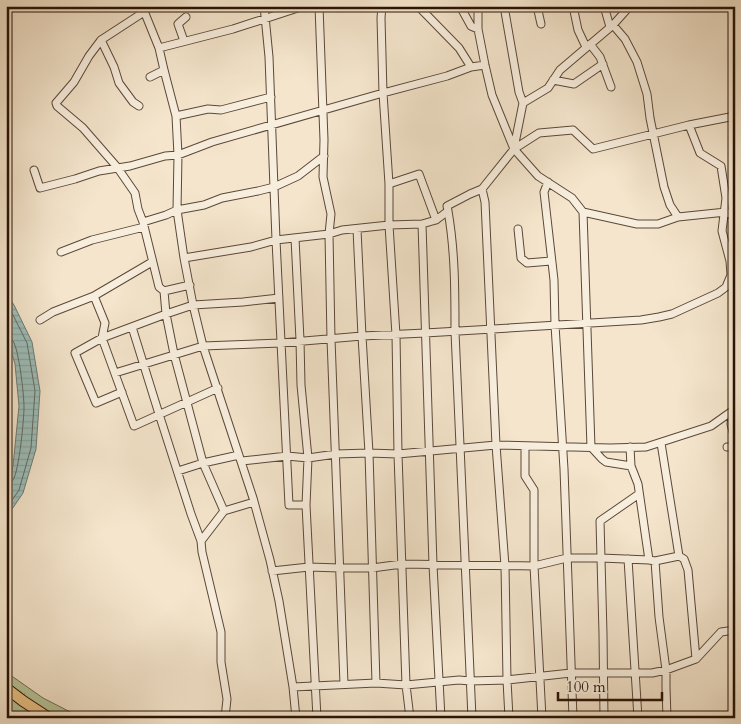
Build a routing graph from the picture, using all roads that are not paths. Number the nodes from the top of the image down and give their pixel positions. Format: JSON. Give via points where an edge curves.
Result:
{"nodes":[{"id":1,"x":264,"y":6,"type":"edge"},
{"id":2,"x":304,"y":6,"type":"edge"},
{"id":3,"x":319,"y":6,"type":"edge"},
{"id":4,"x":382,"y":6,"type":"edge"},
{"id":5,"x":418,"y":6,"type":"edge"},
{"id":6,"x":460,"y":6,"type":"edge"},
{"id":7,"x":478,"y":6,"type":"edge"},
{"id":8,"x":504,"y":6,"type":"edge"},
{"id":9,"x":537,"y":6,"type":"edge"},
{"id":10,"x":573,"y":6,"type":"edge"},
{"id":11,"x":604,"y":6,"type":"edge"},
{"id":12,"x":630,"y":6,"type":"edge"},
{"id":13,"x":143,"y":9,"type":"edge"},
{"id":14,"x":186,"y":17,"type":"dead end"},
{"id":15,"x":265,"y":19,"type":"junction"},
{"id":16,"x":541,"y":24,"type":"dead end"},
{"id":17,"x":612,"y":26,"type":"junction"},
{"id":18,"x":478,"y":29,"type":"junction"},
{"id":19,"x":102,"y":40,"type":"junction"},
{"id":20,"x":184,"y":41,"type":"junction"},
{"id":21,"x":588,"y":46,"type":"junction"},
{"id":22,"x":159,"y":48,"type":"junction"},
{"id":23,"x":603,"y":64,"type":"junction"},
{"id":24,"x":485,"y":65,"type":"junction"},
{"id":25,"x":471,"y":67,"type":"junction"},
{"id":26,"x":164,"y":70,"type":"junction"},
{"id":27,"x":150,"y":77,"type":"dead end"},
{"id":28,"x":553,"y":80,"type":"junction"},
{"id":29,"x":611,"y":87,"type":"dead end"},
{"id":30,"x":383,"y":93,"type":"junction"},
{"id":31,"x":271,"y":97,"type":"junction"},
{"id":32,"x":523,"y":103,"type":"junction"},
{"id":33,"x":139,"y":106,"type":"dead end"},
{"id":34,"x":323,"y":110,"type":"junction"},
{"id":35,"x":176,"y":116,"type":"junction"},
{"id":36,"x":735,"y":116,"type":"edge"},
{"id":37,"x":272,"y":125,"type":"junction"},
{"id":38,"x":689,"y":125,"type":"junction"},
{"id":39,"x":654,"y":134,"type":"junction"},
{"id":40,"x":514,"y":149,"type":"junction"},
{"id":41,"x":178,"y":155,"type":"junction"},
{"id":42,"x":324,"y":156,"type":"junction"},
{"id":43,"x":117,"y":167,"type":"junction"},
{"id":44,"x":34,"y":170,"type":"dead end"},
{"id":45,"x":548,"y":182,"type":"junction"},
{"id":46,"x":390,"y":184,"type":"junction"},
{"id":47,"x":274,"y":187,"type":"junction"},
{"id":48,"x":482,"y":189,"type":"junction"},
{"id":49,"x":177,"y":210,"type":"junction"},
{"id":50,"x":448,"y":211,"type":"junction"},
{"id":51,"x":582,"y":212,"type":"junction"},
{"id":52,"x":726,"y":212,"type":"junction"},
{"id":53,"x":678,"y":217,"type":"junction"},
{"id":54,"x":735,"y":217,"type":"edge"},
{"id":55,"x":436,"y":220,"type":"junction"},
{"id":56,"x":143,"y":224,"type":"junction"},
{"id":57,"x":422,"y":224,"type":"junction"},
{"id":58,"x":389,"y":225,"type":"junction"},
{"id":59,"x":357,"y":229,"type":"junction"},
{"id":60,"x":518,"y":229,"type":"dead end"},
{"id":61,"x":329,"y":234,"type":"junction"},
{"id":62,"x":295,"y":238,"type":"junction"},
{"id":63,"x":276,"y":240,"type":"junction"},
{"id":64,"x":61,"y":252,"type":"dead end"},
{"id":65,"x":184,"y":258,"type":"junction"},
{"id":66,"x":551,"y":261,"type":"junction"},
{"id":67,"x":152,"y":262,"type":"junction"},
{"id":68,"x":190,"y":284,"type":"junction"},
{"id":69,"x":164,"y":291,"type":"junction"},
{"id":70,"x":94,"y":296,"type":"junction"},
{"id":71,"x":279,"y":298,"type":"junction"},
{"id":72,"x":193,"y":304,"type":"junction"},
{"id":73,"x":166,"y":314,"type":"junction"},
{"id":74,"x":40,"y":320,"type":"dead end"},
{"id":75,"x":587,"y":323,"type":"junction"},
{"id":76,"x":555,"y":326,"type":"junction"},
{"id":77,"x":132,"y":327,"type":"junction"},
{"id":78,"x":490,"y":329,"type":"junction"},
{"id":79,"x":455,"y":332,"type":"junction"},
{"id":80,"x":426,"y":333,"type":"junction"},
{"id":81,"x":396,"y":335,"type":"junction"},
{"id":82,"x":362,"y":336,"type":"junction"},
{"id":83,"x":102,"y":338,"type":"junction"},
{"id":84,"x":331,"y":339,"type":"junction"},
{"id":85,"x":300,"y":340,"type":"junction"},
{"id":86,"x":281,"y":343,"type":"junction"},
{"id":87,"x":204,"y":346,"type":"junction"},
{"id":88,"x":174,"y":354,"type":"junction"},
{"id":89,"x":144,"y":364,"type":"junction"},
{"id":90,"x":115,"y":373,"type":"junction"},
{"id":91,"x":218,"y":388,"type":"junction"},
{"id":92,"x":122,"y":392,"type":"junction"},
{"id":93,"x":187,"y":402,"type":"junction"},
{"id":94,"x":734,"y":410,"type":"edge"},
{"id":95,"x":159,"y":414,"type":"junction"},
{"id":96,"x":735,"y":439,"type":"edge"},
{"id":97,"x":661,"y":443,"type":"junction"},
{"id":98,"x":496,"y":445,"type":"junction"},
{"id":99,"x":525,"y":446,"type":"junction"},
{"id":100,"x":562,"y":446,"type":"junction"},
{"id":101,"x":591,"y":447,"type":"junction"},
{"id":102,"x":630,"y":448,"type":"junction"},
{"id":103,"x":460,"y":449,"type":"junction"},
{"id":104,"x":430,"y":451,"type":"junction"},
{"id":105,"x":369,"y":453,"type":"junction"},
{"id":106,"x":336,"y":454,"type":"junction"},
{"id":107,"x":398,"y":454,"type":"junction"},
{"id":108,"x":287,"y":456,"type":"junction"},
{"id":109,"x":240,"y":458,"type":"junction"},
{"id":110,"x":308,"y":458,"type":"junction"},
{"id":111,"x":203,"y":463,"type":"junction"},
{"id":112,"x":631,"y":466,"type":"junction"},
{"id":113,"x":178,"y":471,"type":"junction"},
{"id":114,"x":639,"y":494,"type":"junction"},
{"id":115,"x":254,"y":502,"type":"junction"},
{"id":116,"x":306,"y":505,"type":"junction"},
{"id":117,"x":224,"y":512,"type":"junction"},
{"id":118,"x":201,"y":541,"type":"junction"},
{"id":119,"x":679,"y":556,"type":"junction"},
{"id":120,"x":567,"y":558,"type":"junction"},
{"id":121,"x":601,"y":558,"type":"junction"},
{"id":122,"x":628,"y":559,"type":"junction"},
{"id":123,"x":652,"y":560,"type":"junction"},
{"id":124,"x":402,"y":564,"type":"junction"},
{"id":125,"x":466,"y":564,"type":"junction"},
{"id":126,"x":433,"y":565,"type":"junction"},
{"id":127,"x":505,"y":566,"type":"junction"},
{"id":128,"x":534,"y":566,"type":"junction"},
{"id":129,"x":309,"y":567,"type":"junction"},
{"id":130,"x":340,"y":568,"type":"junction"},
{"id":131,"x":372,"y":568,"type":"junction"},
{"id":132,"x":272,"y":570,"type":"junction"},
{"id":133,"x":735,"y":630,"type":"edge"},
{"id":134,"x":696,"y":659,"type":"junction"},
{"id":135,"x":666,"y":670,"type":"junction"},
{"id":136,"x":571,"y":673,"type":"junction"},
{"id":137,"x":603,"y":673,"type":"junction"},
{"id":138,"x":635,"y":673,"type":"junction"},
{"id":139,"x":540,"y":677,"type":"junction"},
{"id":140,"x":507,"y":680,"type":"junction"},
{"id":141,"x":470,"y":681,"type":"junction"},
{"id":142,"x":439,"y":682,"type":"junction"},
{"id":143,"x":376,"y":683,"type":"junction"},
{"id":144,"x":344,"y":684,"type":"junction"},
{"id":145,"x":406,"y":685,"type":"junction"},
{"id":146,"x":315,"y":686,"type":"junction"},
{"id":147,"x":293,"y":687,"type":"junction"},
{"id":148,"x":6,"y":688,"type":"edge"},
{"id":149,"x":50,"y":718,"type":"edge"},
{"id":150,"x":225,"y":718,"type":"edge"},
{"id":151,"x":296,"y":718,"type":"edge"},
{"id":152,"x":317,"y":718,"type":"edge"},
{"id":153,"x":410,"y":718,"type":"edge"},
{"id":154,"x":441,"y":718,"type":"edge"},
{"id":155,"x":472,"y":718,"type":"edge"},
{"id":156,"x":509,"y":718,"type":"edge"},
{"id":157,"x":542,"y":718,"type":"edge"},
{"id":158,"x":573,"y":718,"type":"edge"},
{"id":159,"x":604,"y":718,"type":"edge"},
{"id":160,"x":638,"y":718,"type":"edge"},
{"id":161,"x":668,"y":718,"type":"edge"}],
"edges":[{"from":1,"to":15,"type":"street"},
{"from":2,"to":15,"type":"street"},
{"from":3,"to":34,"type":"street"},
{"from":4,"to":30,"type":"street"},
{"from":5,"to":25,"type":"street","via":[[459,48]]},
{"from":6,"to":18,"type":"street","via":[[471,26]]},
{"from":7,"to":18,"type":"street"},
{"from":8,"to":32,"type":"street"},
{"from":9,"to":16,"type":"street"},
{"from":10,"to":21,"type":"street","via":[[578,30]]},
{"from":11,"to":17,"type":"street"},
{"from":12,"to":17,"type":"street"},
{"from":13,"to":19,"type":"street"},
{"from":13,"to":22,"type":"street"},
{"from":14,"to":20,"type":"street","via":[[178,24]]},
{"from":15,"to":20,"type":"street"},
{"from":15,"to":31,"type":"street"},
{"from":17,"to":21,"type":"street"},
{"from":17,"to":39,"type":"street","via":[[625,39],[637,62]]},
{"from":18,"to":24,"type":"street"},
{"from":19,"to":33,"type":"street","via":[[119,83]]},
{"from":19,"to":43,"type":"street","via":[[74,82],[56,102]]},
{"from":20,"to":22,"type":"street"},
{"from":21,"to":23,"type":"street","via":[[600,56]]},
{"from":21,"to":28,"type":"street"},
{"from":22,"to":26,"type":"street"},
{"from":23,"to":28,"type":"street","via":[[574,84]]},
{"from":23,"to":29,"type":"street"},
{"from":24,"to":25,"type":"street"},
{"from":24,"to":40,"type":"street","via":[[492,96]]},
{"from":25,"to":30,"type":"street"},
{"from":26,"to":27,"type":"street"},
{"from":26,"to":35,"type":"street"},
{"from":28,"to":32,"type":"street","via":[[548,88]]},
{"from":30,"to":34,"type":"street"},
{"from":30,"to":46,"type":"street"},
{"from":31,"to":35,"type":"street","via":[[220,110],[208,108]]},
{"from":31,"to":37,"type":"street"},
{"from":32,"to":40,"type":"street"},
{"from":34,"to":37,"type":"street"},
{"from":34,"to":42,"type":"street"},
{"from":35,"to":41,"type":"street"},
{"from":36,"to":38,"type":"street"},
{"from":37,"to":41,"type":"street"},
{"from":37,"to":47,"type":"street"},
{"from":38,"to":39,"type":"street"},
{"from":38,"to":52,"type":"street","via":[[700,153],[721,166]]},
{"from":39,"to":40,"type":"street","via":[[593,149],[573,130],[540,133]]},
{"from":39,"to":53,"type":"street","via":[[664,187]]},
{"from":40,"to":45,"type":"street","via":[[538,176]]},
{"from":40,"to":48,"type":"street"},
{"from":41,"to":43,"type":"street"},
{"from":41,"to":49,"type":"street"},
{"from":42,"to":47,"type":"street","via":[[298,176]]},
{"from":42,"to":61,"type":"street","via":[[323,177],[331,214]]},
{"from":43,"to":44,"type":"street","via":[[40,188]]},
{"from":43,"to":56,"type":"street","via":[[135,193]]},
{"from":45,"to":51,"type":"street","via":[[572,198]]},
{"from":45,"to":66,"type":"street","via":[[544,192]]},
{"from":46,"to":55,"type":"street","via":[[419,174]]},
{"from":46,"to":58,"type":"street"},
{"from":47,"to":49,"type":"street"},
{"from":47,"to":63,"type":"street"},
{"from":48,"to":50,"type":"street","via":[[447,206]]},
{"from":48,"to":78,"type":"street"},
{"from":49,"to":56,"type":"street"},
{"from":49,"to":65,"type":"street"},
{"from":50,"to":55,"type":"street"},
{"from":50,"to":79,"type":"street","via":[[454,269]]},
{"from":51,"to":53,"type":"street","via":[[637,224],[658,224]]},
{"from":51,"to":75,"type":"street"},
{"from":52,"to":53,"type":"street"},
{"from":52,"to":54,"type":"street"},
{"from":52,"to":75,"type":"street","via":[[722,231],[731,275],[726,287],[659,318]]},
{"from":55,"to":57,"type":"street"},
{"from":56,"to":64,"type":"street"},
{"from":56,"to":67,"type":"street"},
{"from":57,"to":58,"type":"street"},
{"from":57,"to":80,"type":"street"},
{"from":58,"to":59,"type":"street"},
{"from":58,"to":81,"type":"street"},
{"from":59,"to":61,"type":"street"},
{"from":59,"to":82,"type":"street"},
{"from":60,"to":66,"type":"street","via":[[521,258],[527,264]]},
{"from":61,"to":62,"type":"street"},
{"from":61,"to":84,"type":"street"},
{"from":62,"to":63,"type":"street"},
{"from":62,"to":85,"type":"street"},
{"from":63,"to":65,"type":"street"},
{"from":63,"to":71,"type":"street"},
{"from":65,"to":68,"type":"street"},
{"from":66,"to":76,"type":"street"},
{"from":67,"to":69,"type":"street","via":[[159,287]]},
{"from":67,"to":70,"type":"street"},
{"from":68,"to":69,"type":"street"},
{"from":68,"to":72,"type":"street"},
{"from":69,"to":73,"type":"street"},
{"from":70,"to":74,"type":"street"},
{"from":70,"to":83,"type":"street","via":[[105,323]]},
{"from":71,"to":72,"type":"street"},
{"from":71,"to":86,"type":"street"},
{"from":72,"to":73,"type":"street"},
{"from":72,"to":87,"type":"street"},
{"from":73,"to":77,"type":"street"},
{"from":73,"to":88,"type":"street"},
{"from":75,"to":76,"type":"street"},
{"from":75,"to":101,"type":"street"},
{"from":76,"to":78,"type":"street"},
{"from":76,"to":100,"type":"street"},
{"from":77,"to":83,"type":"street"},
{"from":77,"to":89,"type":"street"},
{"from":78,"to":79,"type":"street"},
{"from":78,"to":98,"type":"street"},
{"from":79,"to":80,"type":"street"},
{"from":79,"to":103,"type":"street"},
{"from":80,"to":81,"type":"street"},
{"from":80,"to":104,"type":"street"},
{"from":81,"to":82,"type":"street"},
{"from":81,"to":107,"type":"street"},
{"from":82,"to":84,"type":"street"},
{"from":82,"to":105,"type":"street"},
{"from":83,"to":90,"type":"street"},
{"from":83,"to":92,"type":"street","via":[[75,353],[96,403]]},
{"from":84,"to":85,"type":"street"},
{"from":84,"to":106,"type":"street"},
{"from":85,"to":86,"type":"street"},
{"from":85,"to":110,"type":"street"},
{"from":86,"to":87,"type":"street"},
{"from":86,"to":108,"type":"street"},
{"from":87,"to":88,"type":"street"},
{"from":87,"to":91,"type":"street"},
{"from":88,"to":89,"type":"street"},
{"from":88,"to":93,"type":"street"},
{"from":89,"to":90,"type":"street"},
{"from":89,"to":95,"type":"street"},
{"from":90,"to":92,"type":"street"},
{"from":91,"to":93,"type":"street"},
{"from":91,"to":109,"type":"street"},
{"from":92,"to":95,"type":"street","via":[[134,426]]},
{"from":93,"to":95,"type":"street"},
{"from":93,"to":111,"type":"street"},
{"from":94,"to":96,"type":"street","via":[[731,424]]},
{"from":94,"to":97,"type":"street","via":[[711,426]]},
{"from":95,"to":113,"type":"street"},
{"from":97,"to":102,"type":"street"},
{"from":97,"to":119,"type":"street"},
{"from":98,"to":99,"type":"street"},
{"from":98,"to":103,"type":"street"},
{"from":98,"to":127,"type":"street"},
{"from":99,"to":100,"type":"street"},
{"from":99,"to":128,"type":"street","via":[[524,476],[534,490]]},
{"from":100,"to":101,"type":"street"},
{"from":100,"to":120,"type":"street"},
{"from":101,"to":102,"type":"street"},
{"from":101,"to":112,"type":"street","via":[[606,462]]},
{"from":102,"to":112,"type":"street"},
{"from":103,"to":104,"type":"street"},
{"from":103,"to":125,"type":"street"},
{"from":104,"to":107,"type":"street"},
{"from":104,"to":126,"type":"street"},
{"from":105,"to":106,"type":"street"},
{"from":105,"to":107,"type":"street"},
{"from":105,"to":131,"type":"street"},
{"from":106,"to":110,"type":"street"},
{"from":106,"to":130,"type":"street"},
{"from":107,"to":124,"type":"street"},
{"from":108,"to":109,"type":"street"},
{"from":108,"to":110,"type":"street"},
{"from":108,"to":116,"type":"street","via":[[289,504]]},
{"from":109,"to":111,"type":"street"},
{"from":109,"to":115,"type":"street"},
{"from":110,"to":116,"type":"street"},
{"from":111,"to":113,"type":"street"},
{"from":111,"to":117,"type":"street"},
{"from":112,"to":114,"type":"street"},
{"from":113,"to":118,"type":"street"},
{"from":114,"to":121,"type":"street","via":[[600,521]]},
{"from":114,"to":123,"type":"street"},
{"from":115,"to":117,"type":"street"},
{"from":115,"to":132,"type":"street"},
{"from":116,"to":129,"type":"street"},
{"from":117,"to":118,"type":"street"},
{"from":118,"to":150,"type":"street","via":[[221,632],[221,662],[227,699]]},
{"from":119,"to":123,"type":"street"},
{"from":119,"to":134,"type":"street","via":[[684,559],[688,570]]},
{"from":120,"to":121,"type":"street"},
{"from":120,"to":128,"type":"street"},
{"from":120,"to":136,"type":"street"},
{"from":121,"to":122,"type":"street"},
{"from":121,"to":137,"type":"street"},
{"from":122,"to":123,"type":"street"},
{"from":122,"to":138,"type":"street"},
{"from":123,"to":135,"type":"street"},
{"from":124,"to":126,"type":"street"},
{"from":124,"to":131,"type":"street"},
{"from":124,"to":145,"type":"street"},
{"from":125,"to":126,"type":"street"},
{"from":125,"to":127,"type":"street"},
{"from":125,"to":141,"type":"street"},
{"from":126,"to":142,"type":"street"},
{"from":127,"to":128,"type":"street"},
{"from":127,"to":140,"type":"street"},
{"from":128,"to":139,"type":"street"},
{"from":129,"to":130,"type":"street"},
{"from":129,"to":132,"type":"street"},
{"from":129,"to":146,"type":"street"},
{"from":130,"to":131,"type":"street"},
{"from":130,"to":144,"type":"street"},
{"from":131,"to":143,"type":"street"},
{"from":132,"to":147,"type":"street"},
{"from":133,"to":134,"type":"street","via":[[721,632]]},
{"from":134,"to":135,"type":"street"},
{"from":135,"to":138,"type":"street"},
{"from":135,"to":161,"type":"street"},
{"from":136,"to":137,"type":"street"},
{"from":136,"to":139,"type":"street"},
{"from":136,"to":158,"type":"street"},
{"from":137,"to":138,"type":"street"},
{"from":137,"to":159,"type":"street"},
{"from":138,"to":160,"type":"street"},
{"from":139,"to":140,"type":"street"},
{"from":139,"to":157,"type":"street"},
{"from":140,"to":141,"type":"street"},
{"from":140,"to":156,"type":"street"},
{"from":141,"to":142,"type":"street"},
{"from":141,"to":155,"type":"street"},
{"from":142,"to":145,"type":"street"},
{"from":142,"to":154,"type":"street"},
{"from":143,"to":144,"type":"street"},
{"from":143,"to":145,"type":"street"},
{"from":144,"to":146,"type":"street"},
{"from":145,"to":153,"type":"street"},
{"from":146,"to":147,"type":"street"},
{"from":146,"to":152,"type":"street"},
{"from":147,"to":151,"type":"street"},
{"from":148,"to":149,"type":"main road"}]}
